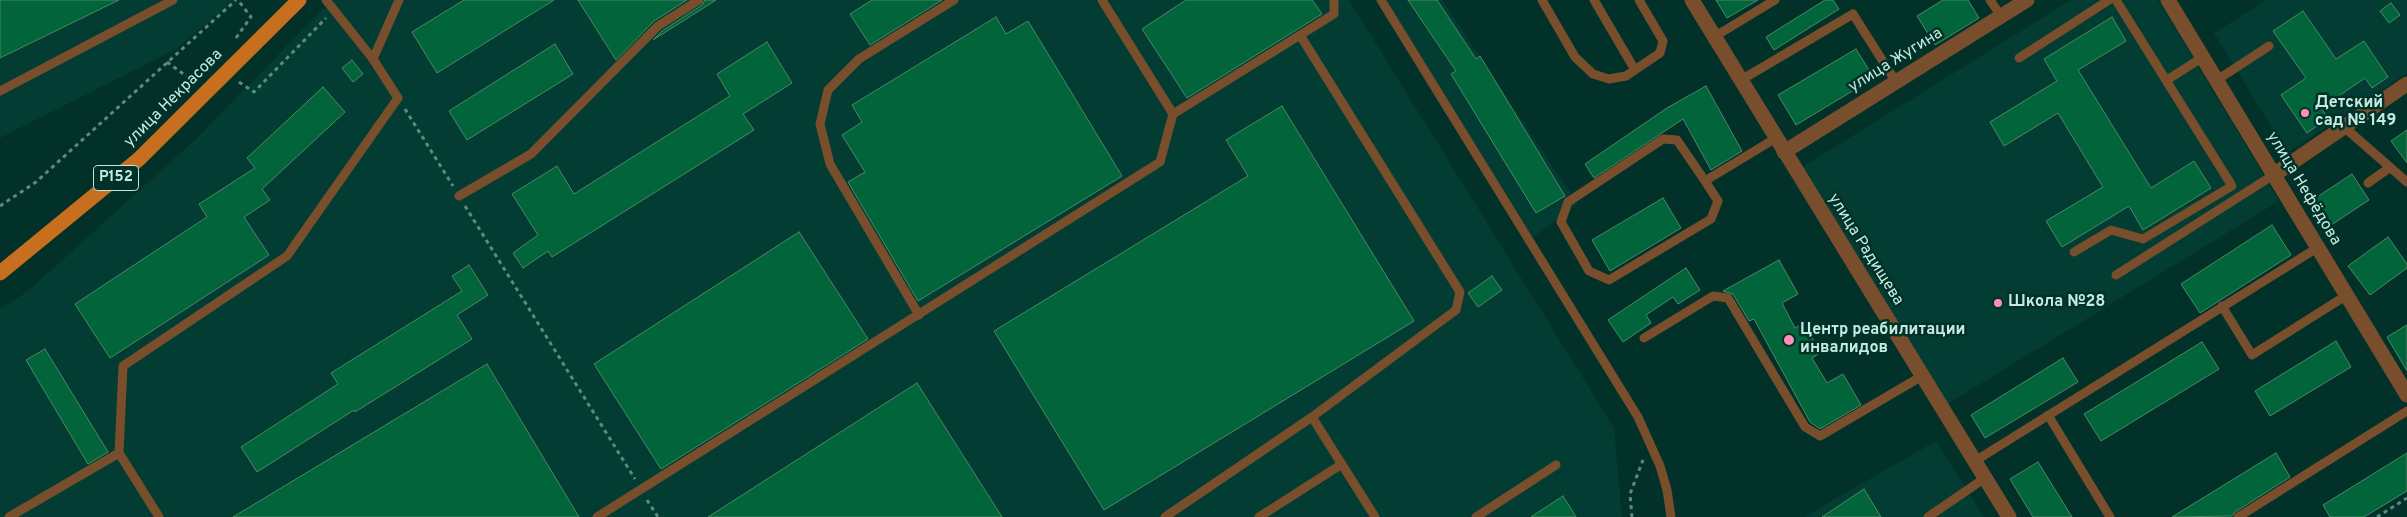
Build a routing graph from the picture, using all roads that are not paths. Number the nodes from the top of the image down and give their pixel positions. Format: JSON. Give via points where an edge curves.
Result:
{"nodes":[{"id":1,"x":173,"y":0,"type":"edge"},
{"id":2,"x":299,"y":0,"type":"edge"},
{"id":3,"x":326,"y":0,"type":"edge"},
{"id":4,"x":399,"y":0,"type":"edge"},
{"id":5,"x":699,"y":0,"type":"edge"},
{"id":6,"x":954,"y":0,"type":"edge"},
{"id":7,"x":1102,"y":0,"type":"edge"},
{"id":8,"x":1334,"y":0,"type":"edge"},
{"id":9,"x":1382,"y":0,"type":"edge"},
{"id":10,"x":1542,"y":0,"type":"edge"},
{"id":11,"x":1594,"y":0,"type":"edge"},
{"id":12,"x":1639,"y":0,"type":"edge"},
{"id":13,"x":1692,"y":0,"type":"edge"},
{"id":14,"x":1775,"y":0,"type":"edge"},
{"id":15,"x":1990,"y":0,"type":"edge"},
{"id":16,"x":2027,"y":0,"type":"edge"},
{"id":17,"x":2109,"y":0,"type":"edge"},
{"id":18,"x":2116,"y":0,"type":"edge"},
{"id":19,"x":2168,"y":0,"type":"edge"},
{"id":20,"x":2000,"y":16,"type":"junction"},
{"id":21,"x":1300,"y":36,"type":"junction"},
{"id":22,"x":1714,"y":37,"type":"junction"},
{"id":23,"x":2269,"y":46,"type":"dead end"},
{"id":24,"x":2203,"y":57,"type":"junction"},
{"id":25,"x":2019,"y":58,"type":"dead end"},
{"id":26,"x":373,"y":59,"type":"junction"},
{"id":27,"x":1635,"y":70,"type":"junction"},
{"id":28,"x":1741,"y":80,"type":"junction"},
{"id":29,"x":2167,"y":80,"type":"junction"},
{"id":30,"x":2218,"y":80,"type":"junction"},
{"id":31,"x":1896,"y":82,"type":"junction"},
{"id":32,"x":2407,"y":84,"type":"edge"},
{"id":33,"x":0,"y":90,"type":"edge"},
{"id":34,"x":1173,"y":114,"type":"junction"},
{"id":35,"x":2344,"y":127,"type":"junction"},
{"id":36,"x":1776,"y":138,"type":"junction"},
{"id":37,"x":1784,"y":152,"type":"junction"},
{"id":38,"x":2389,"y":168,"type":"junction"},
{"id":39,"x":2275,"y":174,"type":"junction"},
{"id":40,"x":1705,"y":181,"type":"junction"},
{"id":41,"x":2407,"y":182,"type":"edge"},
{"id":42,"x":2368,"y":183,"type":"dead end"},
{"id":43,"x":459,"y":196,"type":"road end"},
{"id":44,"x":2317,"y":248,"type":"junction"},
{"id":45,"x":2074,"y":252,"type":"dead end"},
{"id":46,"x":3,"y":267,"type":"edge"},
{"id":47,"x":2116,"y":275,"type":"dead end"},
{"id":48,"x":2347,"y":295,"type":"junction"},
{"id":49,"x":2222,"y":306,"type":"junction"},
{"id":50,"x":919,"y":315,"type":"junction"},
{"id":51,"x":1644,"y":338,"type":"dead end"},
{"id":52,"x":1922,"y":376,"type":"junction"},
{"id":53,"x":2407,"y":395,"type":"edge"},
{"id":54,"x":2407,"y":411,"type":"edge"},
{"id":55,"x":2048,"y":416,"type":"junction"},
{"id":56,"x":1312,"y":417,"type":"junction"},
{"id":57,"x":119,"y":452,"type":"junction"},
{"id":58,"x":1975,"y":461,"type":"junction"},
{"id":59,"x":1342,"y":464,"type":"junction"},
{"id":60,"x":1556,"y":465,"type":"dead end"},
{"id":61,"x":1985,"y":478,"type":"junction"},
{"id":62,"x":1170,"y":516,"type":"edge"},
{"id":63,"x":10,"y":517,"type":"edge"},
{"id":64,"x":159,"y":517,"type":"edge"},
{"id":65,"x":597,"y":517,"type":"edge"},
{"id":66,"x":1259,"y":517,"type":"edge"},
{"id":67,"x":1375,"y":517,"type":"edge"},
{"id":68,"x":1476,"y":517,"type":"edge"},
{"id":69,"x":1671,"y":517,"type":"edge"},
{"id":70,"x":1928,"y":517,"type":"edge"},
{"id":71,"x":2009,"y":517,"type":"edge"},
{"id":72,"x":2110,"y":517,"type":"edge"},
{"id":73,"x":2238,"y":517,"type":"edge"}],
"edges":[{"from":1,"to":33,"type":"lane"},
{"from":2,"to":46,"type":"main road","name":"улица Некрасова","number":"Р152","via":[[139,159]]},
{"from":3,"to":26,"type":"lane"},
{"from":4,"to":26,"type":"lane"},
{"from":5,"to":43,"type":"lane","via":[[658,26],[531,154]]},
{"from":6,"to":50,"type":"lane","via":[[859,59],[828,90],[820,124],[830,164]]},
{"from":7,"to":34,"type":"lane"},
{"from":8,"to":21,"type":"lane","via":[[1334,14]]},
{"from":9,"to":69,"type":"lane","via":[[1638,417],[1660,466]]},
{"from":10,"to":27,"type":"lane","via":[[1575,57],[1592,74],[1609,79],[1626,76]]},
{"from":11,"to":27,"type":"lane"},
{"from":12,"to":27,"type":"lane","via":[[1663,41],[1660,53]]},
{"from":13,"to":22,"type":"street","name":"улица Радищева"},
{"from":14,"to":22,"type":"lane"},
{"from":15,"to":20,"type":"lane"},
{"from":16,"to":20,"type":"street","name":"улица Жугина"},
{"from":17,"to":25,"type":"lane"},
{"from":18,"to":29,"type":"lane"},
{"from":19,"to":24,"type":"street","name":"улица Нефёдова"},
{"from":20,"to":31,"type":"street","name":"улица Жугина"},
{"from":21,"to":34,"type":"lane"},
{"from":21,"to":56,"type":"lane","via":[[1460,292],[1456,310]]},
{"from":22,"to":28,"type":"street","name":"улица Радищева"},
{"from":23,"to":30,"type":"lane"},
{"from":24,"to":29,"type":"lane"},
{"from":24,"to":30,"type":"street","name":"улица Нефёдова"},
{"from":26,"to":57,"type":"lane","via":[[398,98],[287,256],[123,366]]},
{"from":28,"to":31,"type":"lane","via":[[1853,14]]},
{"from":28,"to":36,"type":"street","name":"улица Радищева"},
{"from":29,"to":45,"type":"lane","via":[[2232,186],[2143,239],[2110,230]]},
{"from":30,"to":39,"type":"street","name":"улица Нефёдова"},
{"from":31,"to":37,"type":"street","name":"улица Жугина"},
{"from":32,"to":35,"type":"street"},
{"from":34,"to":50,"type":"lane","via":[[1160,162]]},
{"from":35,"to":38,"type":"lane"},
{"from":35,"to":39,"type":"street"},
{"from":36,"to":37,"type":"street","name":"улица Радищева"},
{"from":36,"to":40,"type":"lane"},
{"from":37,"to":52,"type":"street","name":"улица Радищева"},
{"from":38,"to":41,"type":"lane"},
{"from":38,"to":42,"type":"lane"},
{"from":39,"to":44,"type":"street","name":"улица Нефёдова"},
{"from":39,"to":47,"type":"lane"},
{"from":40,"to":40,"type":"lane","via":[[1677,140],[1663,139],[1568,202],[1560,222],[1588,271],[1609,280],[1711,219],[1718,201]]},
{"from":44,"to":48,"type":"street","name":"улица Нефёдова"},
{"from":44,"to":49,"type":"lane"},
{"from":48,"to":49,"type":"lane","via":[[2252,355]]},
{"from":48,"to":53,"type":"street","name":"улица Нефёдова"},
{"from":49,"to":55,"type":"lane"},
{"from":50,"to":65,"type":"lane"},
{"from":51,"to":52,"type":"lane","via":[[1713,296],[1728,298],[1805,427],[1820,436]]},
{"from":52,"to":58,"type":"street","name":"улица Радищева"},
{"from":54,"to":73,"type":"lane"},
{"from":55,"to":58,"type":"lane"},
{"from":55,"to":72,"type":"lane"},
{"from":56,"to":59,"type":"lane"},
{"from":56,"to":62,"type":"lane"},
{"from":57,"to":63,"type":"lane"},
{"from":57,"to":64,"type":"lane"},
{"from":58,"to":61,"type":"street","name":"улица Радищева"},
{"from":59,"to":66,"type":"lane"},
{"from":59,"to":67,"type":"lane"},
{"from":60,"to":68,"type":"lane"},
{"from":61,"to":70,"type":"lane"},
{"from":61,"to":71,"type":"street","name":"улица Радищева"}]}
